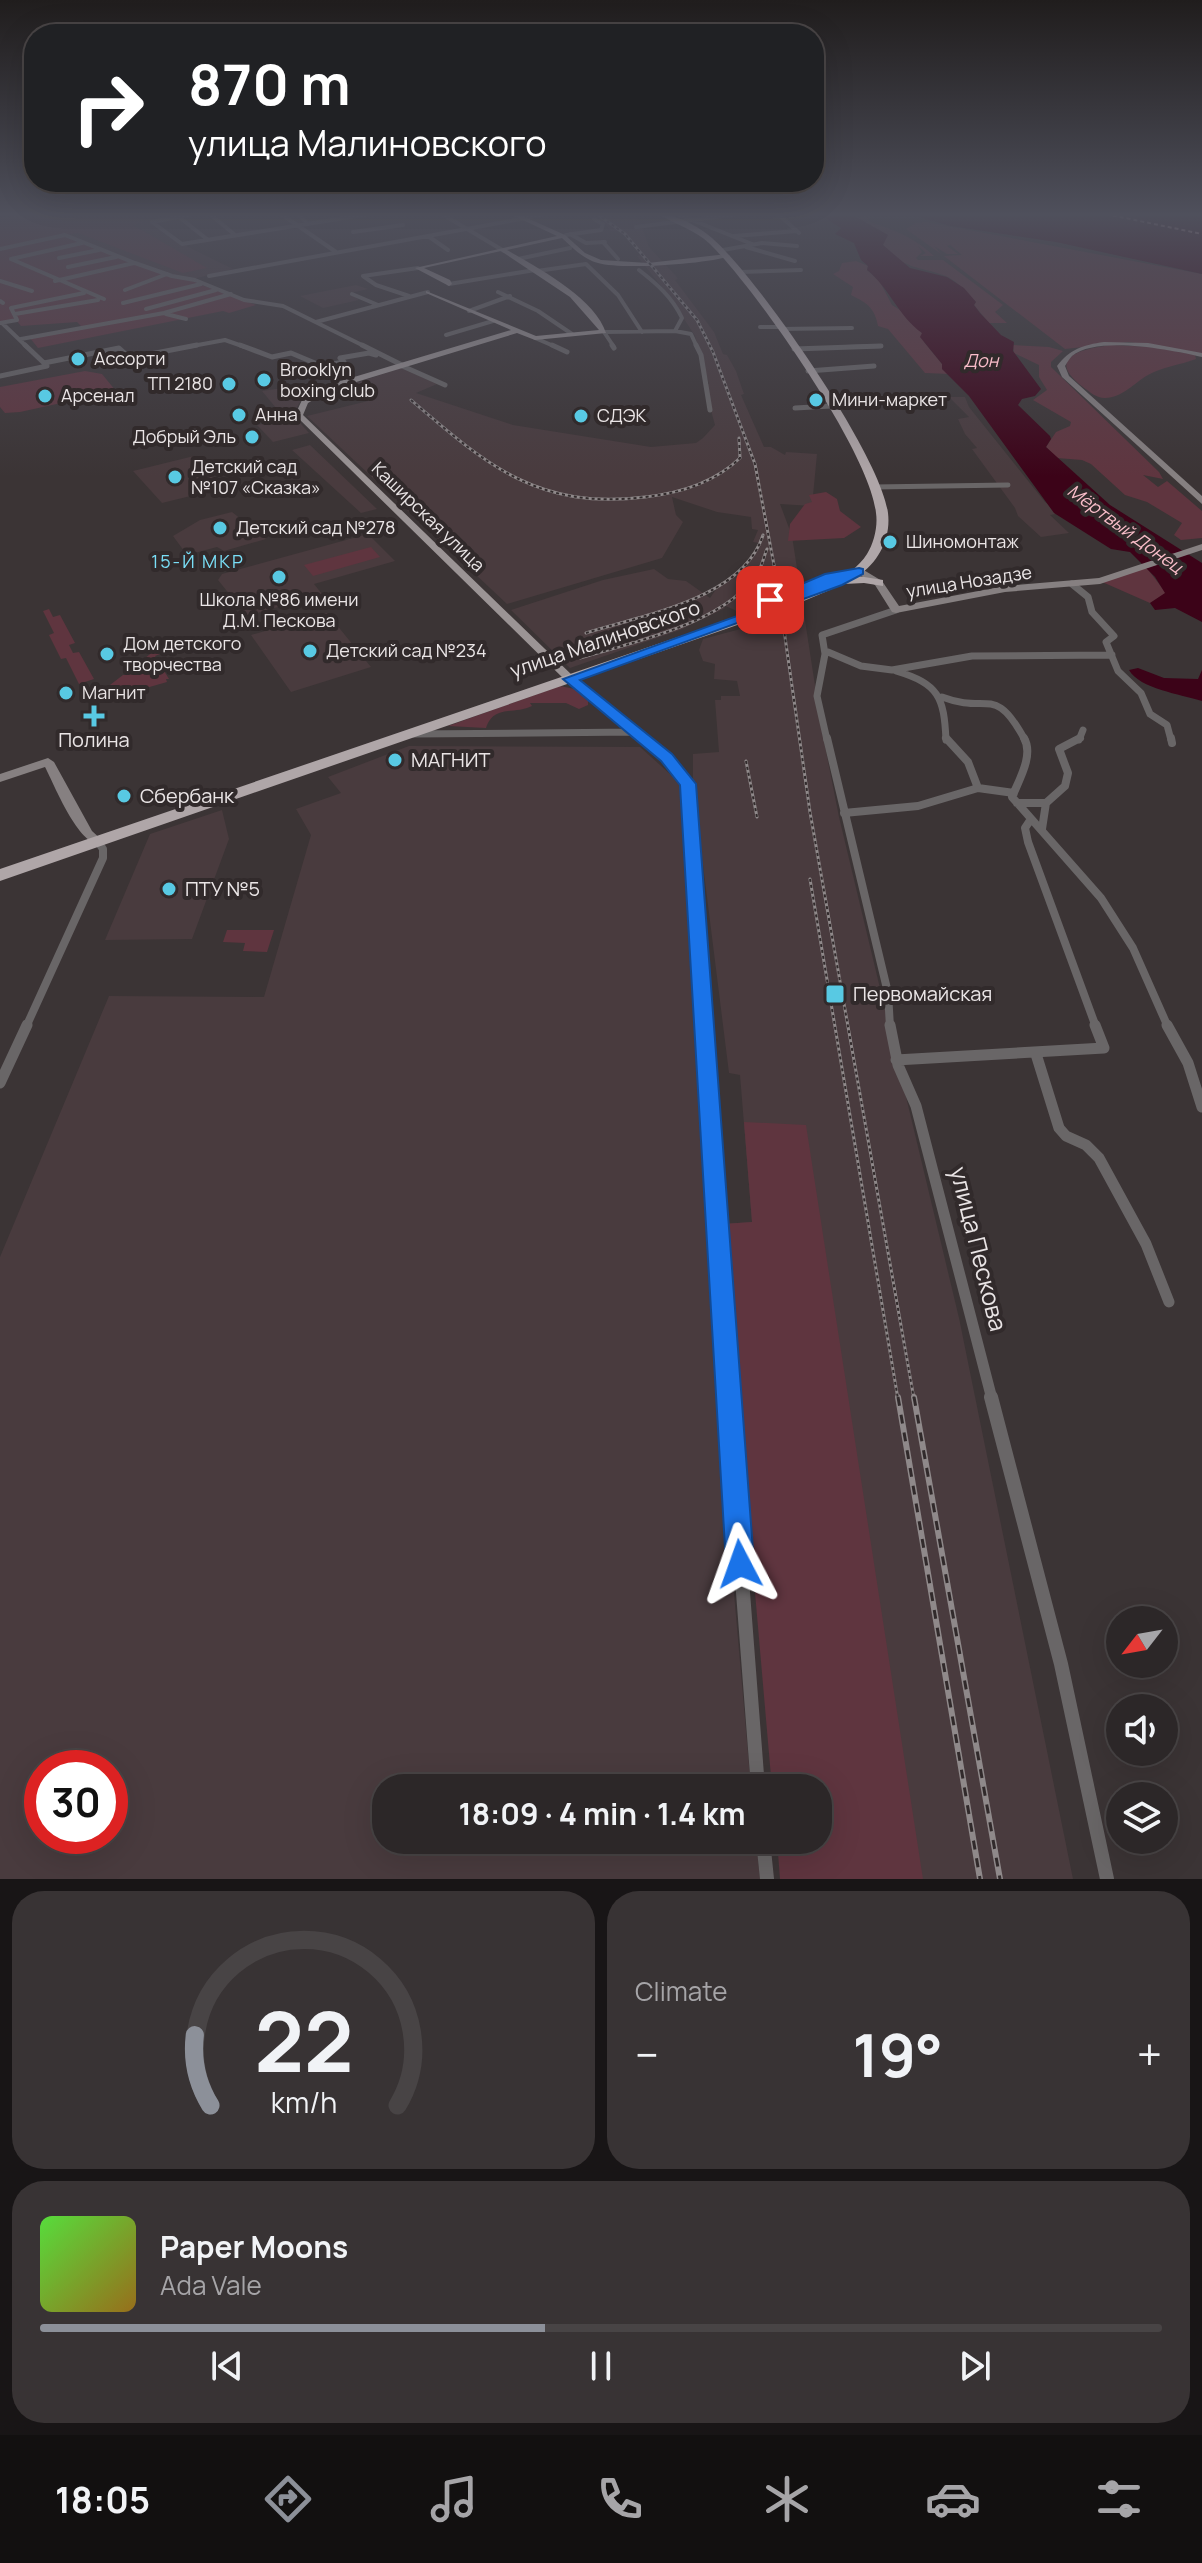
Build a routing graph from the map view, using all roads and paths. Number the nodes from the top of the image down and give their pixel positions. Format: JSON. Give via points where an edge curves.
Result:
{"nodes":[{"id":1,"x":42,"y":302,"type":"edge"},
{"id":2,"x":88,"y":302,"type":"edge"},
{"id":3,"x":128,"y":302,"type":"edge"},
{"id":4,"x":171,"y":302,"type":"edge"},
{"id":5,"x":204,"y":302,"type":"edge"},
{"id":6,"x":255,"y":302,"type":"edge"},
{"id":7,"x":370,"y":302,"type":"edge"},
{"id":8,"x":392,"y":302,"type":"edge"},
{"id":9,"x":449,"y":302,"type":"edge"},
{"id":10,"x":494,"y":302,"type":"edge"},
{"id":11,"x":519,"y":302,"type":"edge"},
{"id":12,"x":578,"y":302,"type":"edge"},
{"id":13,"x":624,"y":302,"type":"edge"},
{"id":14,"x":672,"y":302,"type":"edge"},
{"id":15,"x":761,"y":302,"type":"edge"},
{"id":16,"x":123,"y":303,"type":"dead end"},
{"id":17,"x":378,"y":305,"type":"junction"},
{"id":18,"x":469,"y":311,"type":"junction"},
{"id":19,"x":164,"y":313,"type":"junction"},
{"id":20,"x":15,"y":314,"type":"junction"},
{"id":21,"x":186,"y":319,"type":"dead end"},
{"id":22,"x":493,"y":321,"type":"junction"},
{"id":23,"x":316,"y":322,"type":"junction"},
{"id":24,"x":1,"y":323,"type":"edge"},
{"id":25,"x":760,"y":327,"type":"dead end"},
{"id":26,"x":780,"y":328,"type":"junction"},
{"id":27,"x":852,"y":328,"type":"dead end"},
{"id":28,"x":515,"y":331,"type":"junction"},
{"id":29,"x":675,"y":331,"type":"junction"},
{"id":30,"x":604,"y":332,"type":"junction"},
{"id":31,"x":642,"y":332,"type":"junction"},
{"id":32,"x":572,"y":334,"type":"junction"},
{"id":33,"x":446,"y":335,"type":"dead end"},
{"id":34,"x":535,"y":338,"type":"junction"},
{"id":35,"x":21,"y":339,"type":"junction"},
{"id":36,"x":881,"y":346,"type":"dead end"},
{"id":37,"x":614,"y":348,"type":"dead end"},
{"id":38,"x":794,"y":349,"type":"junction"},
{"id":39,"x":567,"y":352,"type":"dead end"},
{"id":40,"x":380,"y":355,"type":"junction"},
{"id":41,"x":1202,"y":355,"type":"edge"},
{"id":42,"x":401,"y":365,"type":"junction"},
{"id":43,"x":47,"y":366,"type":"junction"},
{"id":44,"x":874,"y":366,"type":"dead end"},
{"id":45,"x":808,"y":371,"type":"junction"},
{"id":46,"x":0,"y":376,"type":"edge"},
{"id":47,"x":445,"y":385,"type":"dead end"},
{"id":48,"x":831,"y":406,"type":"junction"},
{"id":49,"x":795,"y":408,"type":"dead end"},
{"id":50,"x":710,"y":410,"type":"dead end"},
{"id":51,"x":1008,"y":485,"type":"dead end"},
{"id":52,"x":874,"y":487,"type":"junction"},
{"id":53,"x":1202,"y":501,"type":"edge"},
{"id":54,"x":1202,"y":547,"type":"edge"},
{"id":55,"x":873,"y":556,"type":"junction"},
{"id":56,"x":859,"y":571,"type":"junction"},
{"id":57,"x":838,"y":583,"type":"junction"},
{"id":58,"x":879,"y":583,"type":"junction"},
{"id":59,"x":1072,"y":584,"type":"junction"},
{"id":60,"x":896,"y":610,"type":"junction"},
{"id":61,"x":828,"y":652,"type":"junction"},
{"id":62,"x":1112,"y":655,"type":"junction"},
{"id":63,"x":892,"y":670,"type":"junction"},
{"id":64,"x":568,"y":677,"type":"junction"},
{"id":65,"x":942,"y":697,"type":"junction"},
{"id":66,"x":1083,"y":730,"type":"dead end"},
{"id":67,"x":635,"y":732,"type":"junction"},
{"id":68,"x":408,"y":734,"type":"junction"},
{"id":69,"x":1172,"y":743,"type":"dead end"},
{"id":70,"x":0,"y":778,"type":"edge"},
{"id":71,"x":978,"y":788,"type":"junction"},
{"id":72,"x":1014,"y":793,"type":"junction"},
{"id":73,"x":1017,"y":803,"type":"junction"},
{"id":74,"x":1046,"y":803,"type":"junction"},
{"id":75,"x":844,"y":813,"type":"junction"},
{"id":76,"x":1031,"y":819,"type":"junction"},
{"id":77,"x":1042,"y":829,"type":"junction"},
{"id":78,"x":95,"y":840,"type":"junction"},
{"id":79,"x":0,"y":868,"type":"edge"},
{"id":80,"x":0,"y":875,"type":"edge"},
{"id":81,"x":1036,"y":1054,"type":"junction"},
{"id":82,"x":896,"y":1060,"type":"junction"},
{"id":83,"x":0,"y":1083,"type":"edge"},
{"id":84,"x":1202,"y":1107,"type":"edge"},
{"id":85,"x":1169,"y":1302,"type":"dead end"},
{"id":86,"x":757,"y":1774,"type":"edge"},
{"id":87,"x":764,"y":1854,"type":"edge"},
{"id":88,"x":767,"y":1879,"type":"edge"},
{"id":89,"x":1107,"y":1879,"type":"edge"}],
"edges":[{"from":1,"to":20,"type":"street","via":[[11,308]]},
{"from":2,"to":20,"type":"street"},
{"from":3,"to":16,"type":"street"},
{"from":4,"to":19,"type":"street","via":[[148,308]]},
{"from":5,"to":19,"type":"street"},
{"from":6,"to":23,"type":"street","via":[[283,306]]},
{"from":7,"to":17,"type":"street"},
{"from":8,"to":17,"type":"street"},
{"from":9,"to":18,"type":"main road"},
{"from":10,"to":18,"type":"street"},
{"from":11,"to":32,"type":"street"},
{"from":12,"to":30,"type":"main road"},
{"from":13,"to":31,"type":"street"},
{"from":14,"to":29,"type":"street","via":[[680,313]]},
{"from":15,"to":26,"type":"highway"},
{"from":17,"to":23,"type":"street"},
{"from":18,"to":22,"type":"main road"},
{"from":19,"to":21,"type":"street"},
{"from":19,"to":35,"type":"street"},
{"from":20,"to":24,"type":"street","via":[[17,320]]},
{"from":22,"to":28,"type":"main road"},
{"from":22,"to":33,"type":"street"},
{"from":23,"to":40,"type":"street"},
{"from":24,"to":35,"type":"street"},
{"from":25,"to":26,"type":"street"},
{"from":26,"to":27,"type":"street"},
{"from":26,"to":38,"type":"highway"},
{"from":28,"to":34,"type":"main road"},
{"from":28,"to":42,"type":"main road"},
{"from":29,"to":31,"type":"street"},
{"from":29,"to":50,"type":"street","via":[[691,334],[701,355]]},
{"from":30,"to":31,"type":"street"},
{"from":30,"to":32,"type":"main road"},
{"from":30,"to":37,"type":"street"},
{"from":32,"to":34,"type":"main road"},
{"from":34,"to":39,"type":"street"},
{"from":35,"to":43,"type":"street"},
{"from":36,"to":38,"type":"street"},
{"from":38,"to":45,"type":"highway"},
{"from":40,"to":42,"type":"street"},
{"from":40,"to":43,"type":"street","via":[[340,358],[344,362],[322,366],[291,353],[272,357],[225,340],[130,358],[119,348]]},
{"from":41,"to":53,"type":"street","via":[[1153,345],[1110,344],[1072,352],[1061,366],[1066,377]]},
{"from":42,"to":47,"type":"street"},
{"from":42,"to":64,"type":"main road","name":"Каширская улица","via":[[318,392],[300,407],[299,415]]},
{"from":43,"to":46,"type":"street"},
{"from":44,"to":45,"type":"street"},
{"from":45,"to":48,"type":"highway"},
{"from":48,"to":49,"type":"street"},
{"from":48,"to":52,"type":"highway"},
{"from":51,"to":52,"type":"street"},
{"from":52,"to":55,"type":"highway","via":[[882,510],[881,536]]},
{"from":54,"to":59,"type":"street","name":"улица Нозадзе","via":[[1124,575]]},
{"from":55,"to":56,"type":"highway"},
{"from":55,"to":58,"type":"highway"},
{"from":56,"to":57,"type":"highway","name":"улица Малиновского"},
{"from":56,"to":58,"type":"street"},
{"from":56,"to":64,"type":"highway","name":"улица Малиновского","via":[[821,580]]},
{"from":57,"to":58,"type":"highway"},
{"from":57,"to":64,"type":"highway","name":"улица Малиновского"},
{"from":58,"to":60,"type":"street"},
{"from":59,"to":60,"type":"street","name":"улица Нозадзе","via":[[1005,589]]},
{"from":59,"to":62,"type":"street","via":[[1088,597],[1092,612],[1114,636],[1106,642]]},
{"from":60,"to":61,"type":"street","name":"улица Нозадзе","via":[[822,635]]},
{"from":61,"to":63,"type":"street","via":[[861,666]]},
{"from":61,"to":75,"type":"street","name":"улица Пескова","via":[[817,696]]},
{"from":62,"to":63,"type":"street","via":[[972,656]]},
{"from":62,"to":69,"type":"street","via":[[1150,714],[1167,725]]},
{"from":63,"to":65,"type":"street","via":[[923,678]]},
{"from":64,"to":67,"type":"street"},
{"from":64,"to":68,"type":"highway","name":"улица Малиновского"},
{"from":64,"to":78,"type":"highway","name":"улица Малиновского"},
{"from":65,"to":71,"type":"street","via":[[946,741],[968,762]]},
{"from":65,"to":72,"type":"street","via":[[997,704],[1011,714],[1028,745]]},
{"from":66,"to":74,"type":"street","via":[[1079,740],[1059,749],[1068,773],[1065,786]]},
{"from":67,"to":68,"type":"street"},
{"from":67,"to":86,"type":"street","via":[[675,765],[688,784]]},
{"from":68,"to":78,"type":"highway","name":"улица Малиновского"},
{"from":70,"to":78,"type":"street","via":[[48,762]]},
{"from":71,"to":72,"type":"street"},
{"from":71,"to":75,"type":"street","via":[[918,806]]},
{"from":72,"to":73,"type":"street"},
{"from":73,"to":74,"type":"street"},
{"from":73,"to":76,"type":"street"},
{"from":74,"to":77,"type":"street"},
{"from":75,"to":82,"type":"street","name":"улица Пескова","via":[[888,993],[888,1031]]},
{"from":76,"to":77,"type":"street"},
{"from":76,"to":81,"type":"street","via":[[1025,828],[1028,842],[1104,1048]]},
{"from":77,"to":84,"type":"street","via":[[1101,898],[1133,948],[1188,1063]]},
{"from":78,"to":79,"type":"highway","name":"улица Малиновского"},
{"from":78,"to":80,"type":"highway","name":"улица Малиновского"},
{"from":78,"to":83,"type":"street","via":[[103,858]]},
{"from":81,"to":82,"type":"street"},
{"from":81,"to":85,"type":"street","via":[[1059,1128],[1099,1158],[1146,1244]]},
{"from":82,"to":89,"type":"street","name":"улица Пескова","via":[[916,1106],[1057,1648]]},
{"from":87,"to":88,"type":"street"}]}
